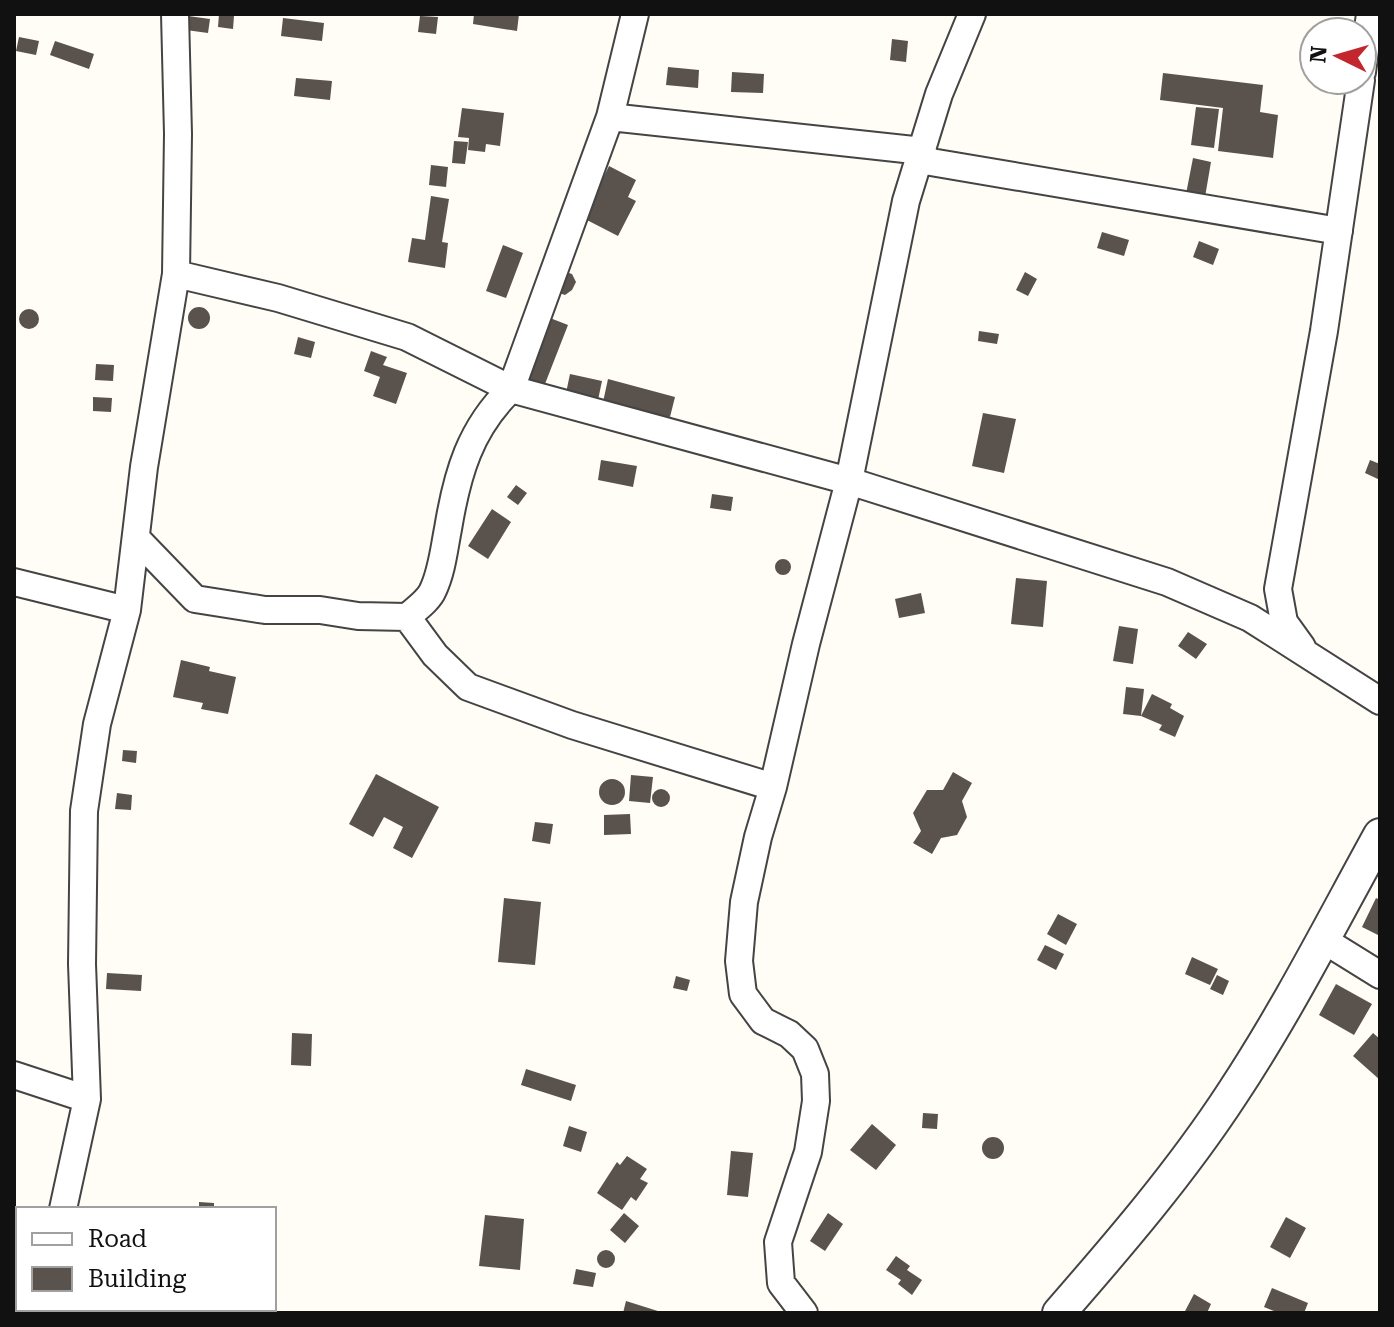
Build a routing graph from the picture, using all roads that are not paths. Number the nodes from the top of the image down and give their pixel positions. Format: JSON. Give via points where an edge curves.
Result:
{"nodes":[{"id":1,"x":175,"y":14,"type":"edge"},
{"id":2,"x":635,"y":14,"type":"edge"},
{"id":3,"x":972,"y":14,"type":"edge"},
{"id":4,"x":1359,"y":96,"type":"edge"},
{"id":5,"x":610,"y":117,"type":"junction"},
{"id":6,"x":921,"y":156,"type":"junction"},
{"id":7,"x":1339,"y":231,"type":"junction"},
{"id":8,"x":176,"y":274,"type":"junction"},
{"id":9,"x":511,"y":389,"type":"junction"},
{"id":10,"x":849,"y":481,"type":"junction"},
{"id":11,"x":137,"y":539,"type":"junction"},
{"id":12,"x":14,"y":582,"type":"edge"},
{"id":13,"x":127,"y":610,"type":"junction"},
{"id":14,"x":407,"y":617,"type":"junction"},
{"id":15,"x":1304,"y":650,"type":"junction"},
{"id":16,"x":1380,"y":701,"type":"edge"},
{"id":17,"x":773,"y":787,"type":"junction"},
{"id":18,"x":1380,"y":835,"type":"edge"},
{"id":19,"x":1322,"y":939,"type":"junction"},
{"id":20,"x":1380,"y":975,"type":"edge"},
{"id":21,"x":14,"y":1075,"type":"edge"},
{"id":22,"x":87,"y":1099,"type":"junction"},
{"id":23,"x":63,"y":1207,"type":"edge"},
{"id":24,"x":804,"y":1313,"type":"edge"},
{"id":25,"x":1059,"y":1313,"type":"edge"}],
"edges":[{"from":1,"to":8,"type":"street"},
{"from":2,"to":5,"type":"street"},
{"from":3,"to":6,"type":"street","via":[[944,80]]},
{"from":4,"to":7,"type":"street"},
{"from":5,"to":6,"type":"street"},
{"from":5,"to":9,"type":"street"},
{"from":6,"to":7,"type":"street"},
{"from":6,"to":10,"type":"street","via":[[892,264]]},
{"from":7,"to":15,"type":"street","via":[[1278,589],[1284,622]]},
{"from":8,"to":9,"type":"street","via":[[407,337]]},
{"from":8,"to":11,"type":"street"},
{"from":9,"to":10,"type":"street"},
{"from":9,"to":14,"type":"street","via":[[476,433],[458,474],[432,593]]},
{"from":10,"to":15,"type":"street","via":[[1167,582],[1250,618]]},
{"from":10,"to":17,"type":"street"},
{"from":11,"to":13,"type":"street"},
{"from":11,"to":14,"type":"street","via":[[195,599],[265,610]]},
{"from":12,"to":13,"type":"street"},
{"from":13,"to":22,"type":"street","via":[[97,724],[84,811]]},
{"from":14,"to":17,"type":"street","via":[[468,687]]},
{"from":15,"to":16,"type":"street"},
{"from":17,"to":24,"type":"street","via":[[744,902],[739,961],[743,994],[763,1021],[805,1049],[815,1074],[808,1152],[778,1242],[781,1283]]},
{"from":18,"to":19,"type":"street"},
{"from":19,"to":20,"type":"street"},
{"from":19,"to":25,"type":"street","via":[[1233,1094],[1185,1163]]},
{"from":21,"to":22,"type":"street"},
{"from":22,"to":23,"type":"street"}]}
